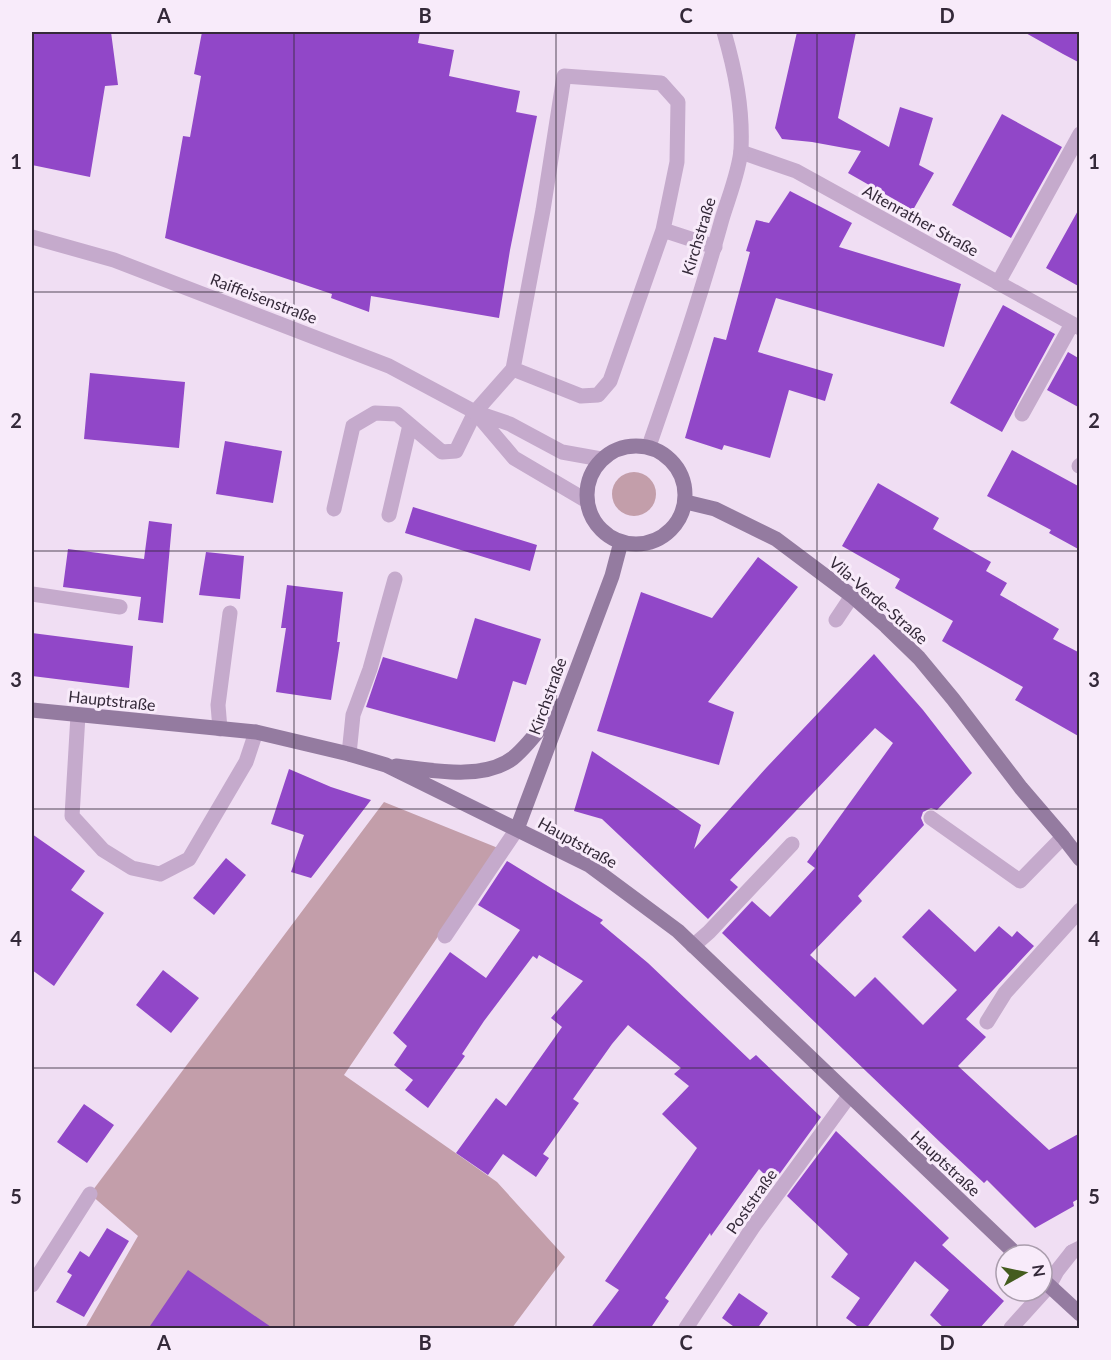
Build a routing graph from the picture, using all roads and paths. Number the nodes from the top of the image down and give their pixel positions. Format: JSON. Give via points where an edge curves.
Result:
{"nodes":[{"id":1,"x":724,"y":32,"type":"edge"},
{"id":2,"x":1080,"y":134,"type":"edge"},
{"id":3,"x":741,"y":152,"type":"junction"},
{"id":4,"x":663,"y":230,"type":"junction"},
{"id":5,"x":32,"y":237,"type":"edge"},
{"id":6,"x":715,"y":247,"type":"junction"},
{"id":7,"x":998,"y":283,"type":"junction"},
{"id":8,"x":1076,"y":326,"type":"edge"},
{"id":9,"x":513,"y":369,"type":"junction"},
{"id":10,"x":475,"y":412,"type":"junction"},
{"id":11,"x":1022,"y":414,"type":"dead end"},
{"id":12,"x":410,"y":425,"type":"junction"},
{"id":13,"x":649,"y":446,"type":"junction"},
{"id":14,"x":601,"y":459,"type":"junction"},
{"id":15,"x":587,"y":501,"type":"junction"},
{"id":16,"x":686,"y":502,"type":"junction"},
{"id":17,"x":334,"y":508,"type":"dead end"},
{"id":18,"x":390,"y":515,"type":"dead end"},
{"id":19,"x":621,"y":542,"type":"junction"},
{"id":20,"x":395,"y":579,"type":"dead end"},
{"id":21,"x":32,"y":594,"type":"edge"},
{"id":22,"x":852,"y":596,"type":"junction"},
{"id":23,"x":120,"y":607,"type":"dead end"},
{"id":24,"x":230,"y":613,"type":"dead end"},
{"id":25,"x":836,"y":620,"type":"dead end"},
{"id":26,"x":567,"y":694,"type":"junction"},
{"id":27,"x":32,"y":710,"type":"edge"},
{"id":28,"x":78,"y":715,"type":"junction"},
{"id":29,"x":220,"y":729,"type":"junction"},
{"id":30,"x":256,"y":732,"type":"junction"},
{"id":31,"x":349,"y":754,"type":"junction"},
{"id":32,"x":386,"y":765,"type":"junction"},
{"id":33,"x":930,"y":818,"type":"dead end"},
{"id":34,"x":517,"y":829,"type":"junction"},
{"id":35,"x":1064,"y":837,"type":"junction"},
{"id":36,"x":792,"y":844,"type":"dead end"},
{"id":37,"x":1080,"y":859,"type":"edge"},
{"id":38,"x":1080,"y":910,"type":"edge"},
{"id":39,"x":445,"y":936,"type":"dead end"},
{"id":40,"x":693,"y":946,"type":"junction"},
{"id":41,"x":987,"y":1022,"type":"dead end"},
{"id":42,"x":849,"y":1096,"type":"junction"},
{"id":43,"x":90,"y":1194,"type":"dead end"},
{"id":44,"x":1004,"y":1243,"type":"edge"},
{"id":45,"x":1076,"y":1250,"type":"edge"},
{"id":46,"x":1054,"y":1274,"type":"edge"},
{"id":47,"x":32,"y":1285,"type":"edge"},
{"id":48,"x":1054,"y":1290,"type":"edge"},
{"id":49,"x":1030,"y":1303,"type":"edge"},
{"id":50,"x":1080,"y":1314,"type":"edge"},
{"id":51,"x":686,"y":1329,"type":"edge"},
{"id":52,"x":1011,"y":1329,"type":"edge"}],
"edges":[{"from":1,"to":3,"type":"street","name":"Kirchstraße","via":[[740,99]]},
{"from":2,"to":7,"type":"street"},
{"from":3,"to":6,"type":"street","name":"Kirchstraße"},
{"from":3,"to":7,"type":"street","name":"Altenrather Straße","via":[[796,171]]},
{"from":4,"to":6,"type":"street"},
{"from":4,"to":9,"type":"street","via":[[610,381],[598,394],[581,396]]},
{"from":4,"to":9,"type":"street","via":[[677,162],[678,102],[662,83],[564,76]]},
{"from":5,"to":10,"type":"street","name":"Raiffeisenstraße","via":[[114,260],[389,366]]},
{"from":6,"to":13,"type":"street","name":"Kirchstraße"},
{"from":7,"to":8,"type":"street","name":"Altenrather Straße"},
{"from":8,"to":11,"type":"street"},
{"from":9,"to":10,"type":"street"},
{"from":10,"to":12,"type":"street","via":[[456,451],[442,452]]},
{"from":10,"to":14,"type":"street","name":"Raiffeisenstraße","via":[[510,424],[562,452]]},
{"from":10,"to":15,"type":"street","name":"Raiffeisenstraße","via":[[514,459]]},
{"from":12,"to":17,"type":"street","via":[[397,414],[375,413],[353,426]]},
{"from":12,"to":18,"type":"street"},
{"from":13,"to":14,"type":"main road","via":[[623,447]]},
{"from":13,"to":16,"type":"main road","via":[[678,467],[685,484]]},
{"from":14,"to":15,"type":"main road","via":[[592,472]]},
{"from":15,"to":19,"type":"main road","via":[[604,533]]},
{"from":16,"to":19,"type":"main road","via":[[669,532],[655,541]]},
{"from":16,"to":22,"type":"main road","name":"Vila-Verde-Straße","via":[[715,509],[776,539]]},
{"from":19,"to":26,"type":"main road","name":"Kirchstraße"},
{"from":20,"to":31,"type":"street","via":[[353,715]]},
{"from":21,"to":23,"type":"street"},
{"from":22,"to":25,"type":"street"},
{"from":22,"to":35,"type":"main road","name":"Vila-Verde-Straße","via":[[919,658]]},
{"from":24,"to":29,"type":"street","via":[[219,705]]},
{"from":26,"to":32,"type":"main road","via":[[511,760],[488,769],[460,772]]},
{"from":26,"to":34,"type":"main road","name":"Kirchstraße"},
{"from":27,"to":28,"type":"main road","name":"Hauptstraße"},
{"from":28,"to":29,"type":"main road","name":"Hauptstraße"},
{"from":28,"to":30,"type":"street","via":[[72,816],[103,850],[132,868],[160,874],[189,859],[246,762]]},
{"from":29,"to":30,"type":"main road","name":"Hauptstraße"},
{"from":30,"to":31,"type":"main road","name":"Hauptstraße"},
{"from":31,"to":32,"type":"main road","name":"Hauptstraße"},
{"from":32,"to":34,"type":"main road","name":"Hauptstraße"},
{"from":33,"to":35,"type":"street","via":[[1020,881]]},
{"from":34,"to":39,"type":"street"},
{"from":34,"to":40,"type":"main road","name":"Hauptstraße","via":[[589,865]]},
{"from":35,"to":37,"type":"main road","name":"Vila-Verde-Straße"},
{"from":36,"to":40,"type":"street"},
{"from":38,"to":41,"type":"street","via":[[1005,993]]},
{"from":40,"to":42,"type":"main road","name":"Hauptstraße"},
{"from":42,"to":44,"type":"main road","name":"Hauptstraße"},
{"from":42,"to":51,"type":"street","name":"Poststraße","via":[[753,1227]]},
{"from":43,"to":47,"type":"street"},
{"from":45,"to":46,"type":"street"},
{"from":48,"to":50,"type":"main road"},
{"from":49,"to":52,"type":"street"}]}
